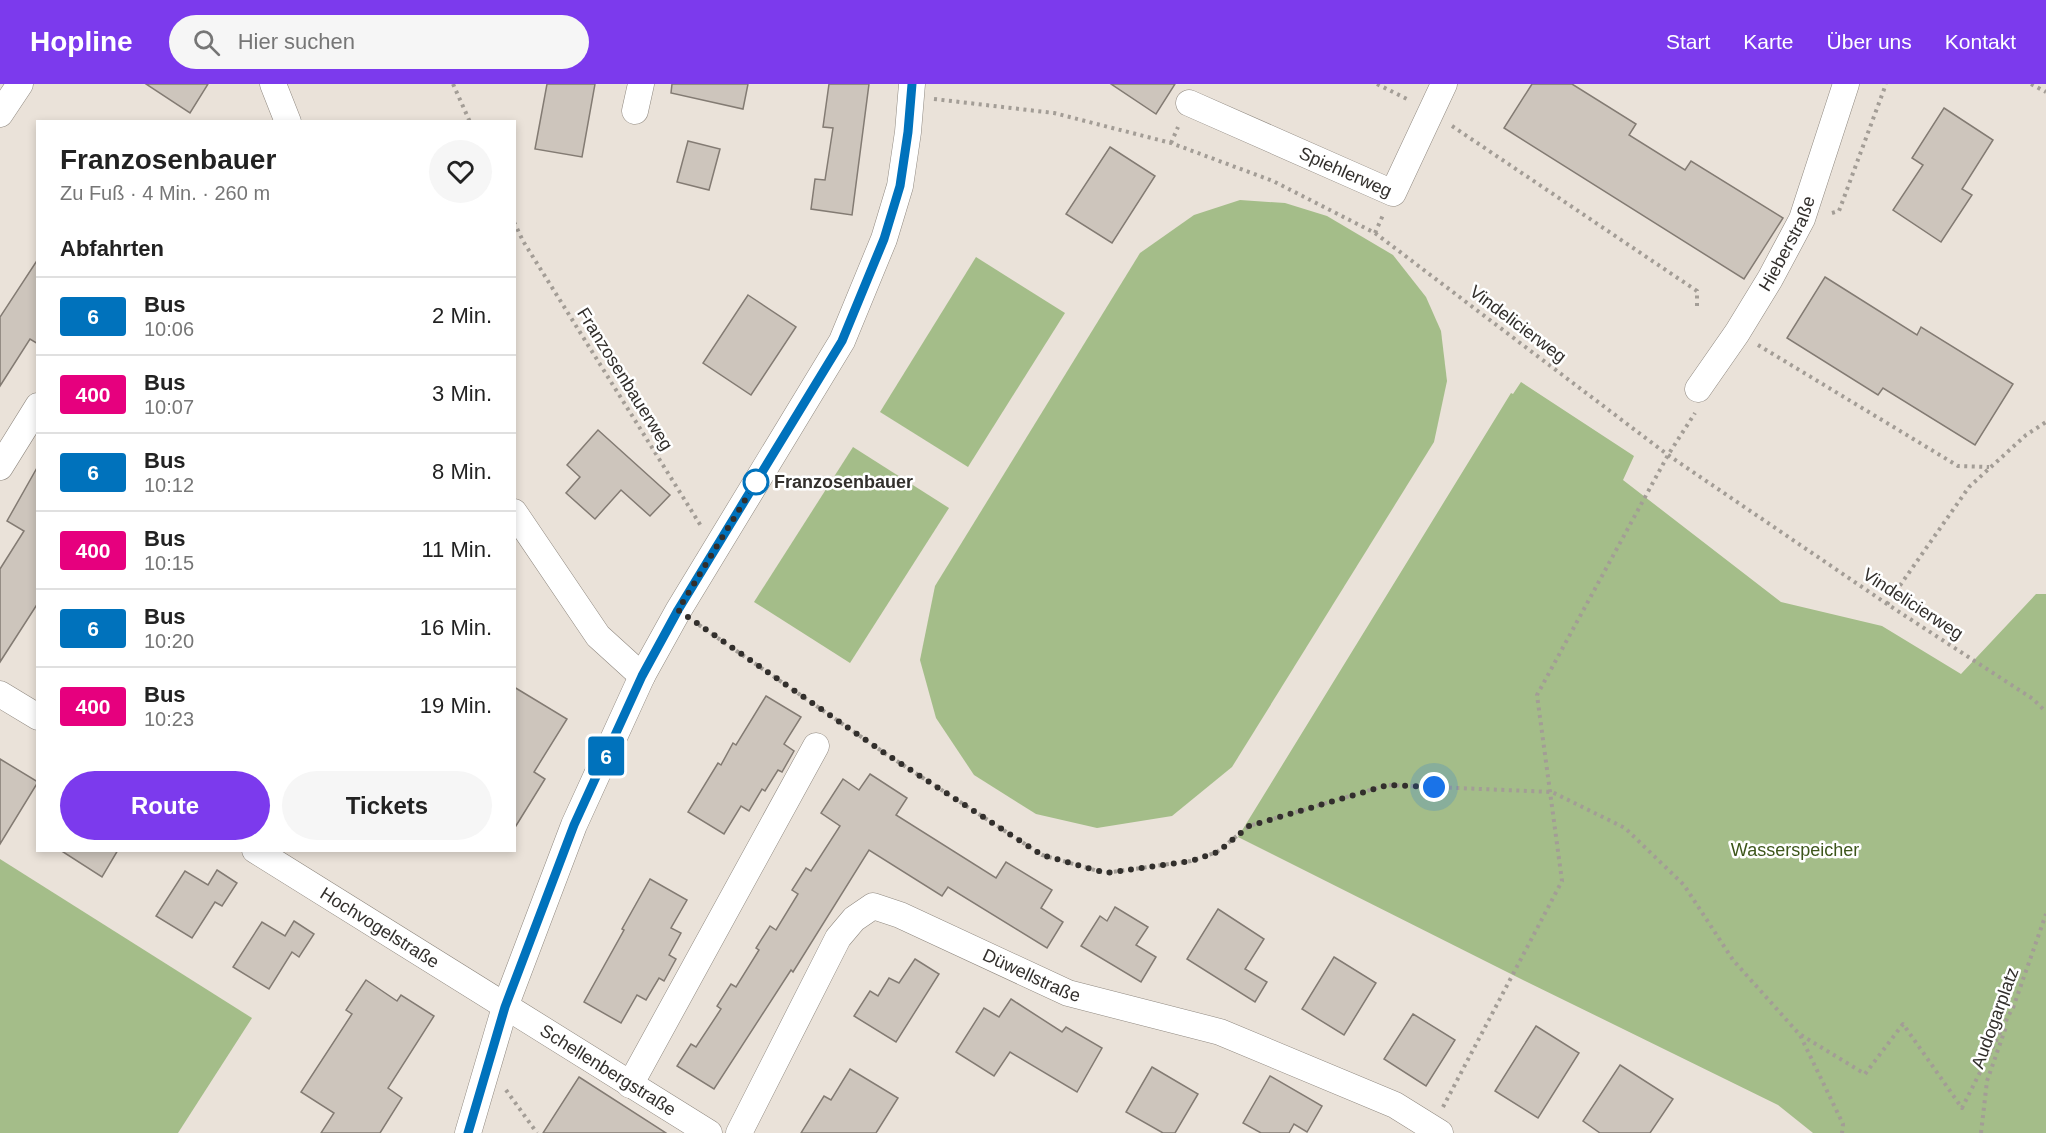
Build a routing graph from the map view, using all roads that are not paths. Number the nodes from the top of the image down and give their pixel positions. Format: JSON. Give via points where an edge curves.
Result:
{"nodes":[{"id":1,"x":20,"y":84,"type":"edge"},
{"id":2,"x":273,"y":84,"type":"edge"},
{"id":3,"x":641,"y":84,"type":"edge"},
{"id":4,"x":1444,"y":84,"type":"edge"},
{"id":5,"x":1846,"y":84,"type":"edge"},
{"id":6,"x":911,"y":90,"type":"edge"},
{"id":7,"x":1189,"y":103,"type":"dead end"},
{"id":8,"x":635,"y":111,"type":"dead end"},
{"id":9,"x":0,"y":114,"type":"edge"},
{"id":10,"x":281,"y":120,"type":"edge"},
{"id":11,"x":1699,"y":398,"type":"road end"},
{"id":12,"x":36,"y":409,"type":"edge"},
{"id":13,"x":0,"y":467,"type":"edge"},
{"id":14,"x":516,"y":515,"type":"edge"},
{"id":15,"x":642,"y":676,"type":"junction"},
{"id":16,"x":0,"y":694,"type":"edge"},
{"id":17,"x":36,"y":716,"type":"edge"},
{"id":18,"x":816,"y":746,"type":"dead end"},
{"id":19,"x":258,"y":852,"type":"edge"},
{"id":20,"x":505,"y":1007,"type":"junction"},
{"id":21,"x":630,"y":1086,"type":"junction"},
{"id":22,"x":1436,"y":1131,"type":"edge"},
{"id":23,"x":468,"y":1133,"type":"edge"},
{"id":24,"x":709,"y":1133,"type":"edge"},
{"id":25,"x":739,"y":1133,"type":"edge"}],
"edges":[{"from":1,"to":9,"type":"street"},
{"from":2,"to":10,"type":"street"},
{"from":3,"to":8,"type":"street"},
{"from":4,"to":7,"type":"street","name":"Spiehlerweg","via":[[1393,193]]},
{"from":5,"to":11,"type":"street","name":"Hieberstraße","via":[[1802,219]]},
{"from":6,"to":15,"type":"street","via":[[900,186],[884,239],[842,341]]},
{"from":12,"to":13,"type":"street"},
{"from":14,"to":15,"type":"street","via":[[598,636]]},
{"from":15,"to":20,"type":"street","via":[[574,825]]},
{"from":16,"to":17,"type":"street"},
{"from":18,"to":21,"type":"street"},
{"from":19,"to":20,"type":"street","name":"Hochvogelstraße"},
{"from":20,"to":21,"type":"street","name":"Schellenbergstraße"},
{"from":20,"to":23,"type":"street"},
{"from":21,"to":24,"type":"street","name":"Schellenbergstraße"},
{"from":22,"to":25,"type":"street","name":"Düwellstraße","via":[[1395,1105],[1220,1032],[1068,993],[873,906],[854,919],[838,938]]}]}
